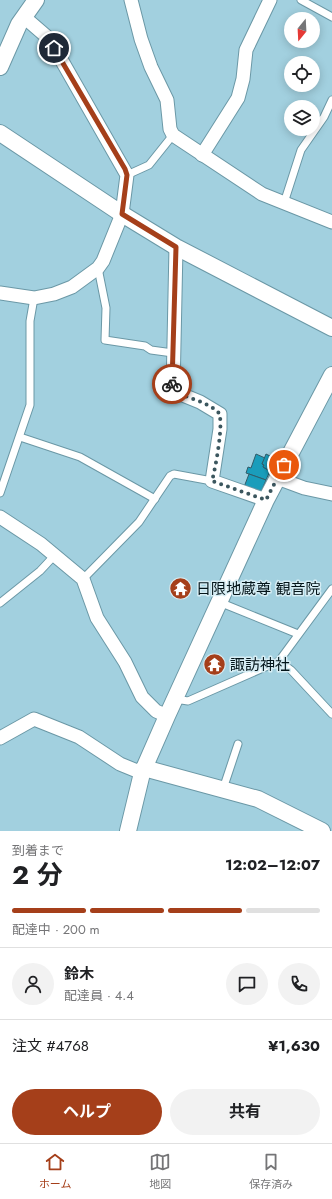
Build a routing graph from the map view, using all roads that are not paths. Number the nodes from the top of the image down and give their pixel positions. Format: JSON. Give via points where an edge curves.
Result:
{"nodes":[{"id":1,"x":36,"y":0,"type":"edge"},
{"id":2,"x":131,"y":0,"type":"edge"},
{"id":3,"x":270,"y":0,"type":"edge"},
{"id":4,"x":300,"y":0,"type":"edge"},
{"id":5,"x":24,"y":17,"type":"junction"},
{"id":6,"x":332,"y":17,"type":"edge"},
{"id":7,"x":0,"y":67,"type":"edge"},
{"id":8,"x":332,"y":100,"type":"edge"},
{"id":9,"x":0,"y":134,"type":"edge"},
{"id":10,"x":174,"y":135,"type":"junction"},
{"id":11,"x":202,"y":155,"type":"junction"},
{"id":12,"x":127,"y":175,"type":"junction"},
{"id":13,"x":284,"y":203,"type":"junction"},
{"id":14,"x":122,"y":214,"type":"junction"},
{"id":15,"x":332,"y":222,"type":"edge"},
{"id":16,"x":176,"y":247,"type":"junction"},
{"id":17,"x":98,"y":268,"type":"junction"},
{"id":18,"x":0,"y":293,"type":"edge"},
{"id":19,"x":34,"y":298,"type":"junction"},
{"id":20,"x":332,"y":328,"type":"edge"},
{"id":21,"x":174,"y":353,"type":"junction"},
{"id":22,"x":332,"y":375,"type":"edge"},
{"id":23,"x":20,"y":437,"type":"junction"},
{"id":24,"x":277,"y":478,"type":"junction"},
{"id":25,"x":212,"y":481,"type":"junction"},
{"id":26,"x":0,"y":493,"type":"edge"},
{"id":27,"x":332,"y":494,"type":"edge"},
{"id":28,"x":155,"y":499,"type":"junction"},
{"id":29,"x":266,"y":500,"type":"junction"},
{"id":30,"x":0,"y":517,"type":"edge"},
{"id":31,"x":54,"y":556,"type":"junction"},
{"id":32,"x":83,"y":579,"type":"junction"},
{"id":33,"x":332,"y":589,"type":"edge"},
{"id":34,"x":219,"y":602,"type":"junction"},
{"id":35,"x":0,"y":603,"type":"edge"},
{"id":36,"x":298,"y":634,"type":"junction"},
{"id":37,"x":279,"y":661,"type":"junction"},
{"id":38,"x":175,"y":699,"type":"junction"},
{"id":39,"x":332,"y":714,"type":"edge"},
{"id":40,"x":167,"y":716,"type":"junction"},
{"id":41,"x":0,"y":738,"type":"edge"},
{"id":42,"x":238,"y":744,"type":"dead end"},
{"id":43,"x":143,"y":770,"type":"junction"},
{"id":44,"x":223,"y":790,"type":"junction"},
{"id":45,"x":128,"y":831,"type":"edge"},
{"id":46,"x":322,"y":831,"type":"edge"}],
"edges":[{"from":1,"to":5,"type":"street"},
{"from":2,"to":10,"type":"street","via":[[151,67],[168,100],[170,129]]},
{"from":3,"to":11,"type":"street","via":[[246,50],[238,98]]},
{"from":4,"to":6,"type":"lane"},
{"from":5,"to":7,"type":"street"},
{"from":5,"to":12,"type":"street","via":[[46,36]]},
{"from":8,"to":13,"type":"lane","via":[[324,117],[301,150]]},
{"from":9,"to":14,"type":"street"},
{"from":10,"to":11,"type":"street"},
{"from":10,"to":12,"type":"lane","via":[[149,165]]},
{"from":11,"to":13,"type":"street","via":[[262,194]]},
{"from":12,"to":14,"type":"street"},
{"from":13,"to":15,"type":"street"},
{"from":14,"to":16,"type":"street"},
{"from":14,"to":17,"type":"street","via":[[104,260]]},
{"from":16,"to":20,"type":"street"},
{"from":16,"to":21,"type":"street"},
{"from":17,"to":19,"type":"street","via":[[72,286],[54,294]]},
{"from":17,"to":21,"type":"lane","via":[[106,308],[105,340]]},
{"from":18,"to":19,"type":"street"},
{"from":19,"to":23,"type":"lane","via":[[30,321],[31,397]]},
{"from":21,"to":25,"type":"street","via":[[173,391],[217,410],[220,414]]},
{"from":22,"to":24,"type":"street"},
{"from":23,"to":26,"type":"lane"},
{"from":23,"to":28,"type":"lane","via":[[80,457]]},
{"from":24,"to":27,"type":"street","via":[[304,488]]},
{"from":24,"to":29,"type":"street"},
{"from":25,"to":28,"type":"lane","via":[[174,474]]},
{"from":25,"to":29,"type":"street"},
{"from":28,"to":32,"type":"lane","via":[[139,522]]},
{"from":29,"to":34,"type":"street"},
{"from":30,"to":31,"type":"street"},
{"from":31,"to":32,"type":"street"},
{"from":31,"to":35,"type":"lane","via":[[40,571]]},
{"from":32,"to":40,"type":"street","via":[[97,618],[125,662],[142,697]]},
{"from":33,"to":36,"type":"lane"},
{"from":34,"to":36,"type":"lane"},
{"from":34,"to":38,"type":"street"},
{"from":36,"to":37,"type":"lane"},
{"from":37,"to":38,"type":"lane","via":[[188,701]]},
{"from":37,"to":39,"type":"lane","via":[[291,670]]},
{"from":38,"to":40,"type":"street"},
{"from":40,"to":43,"type":"street"},
{"from":41,"to":43,"type":"street","via":[[34,719],[79,737],[120,764]]},
{"from":42,"to":44,"type":"lane"},
{"from":43,"to":44,"type":"street"},
{"from":43,"to":45,"type":"street"},
{"from":44,"to":46,"type":"street","via":[[258,799]]}]}
